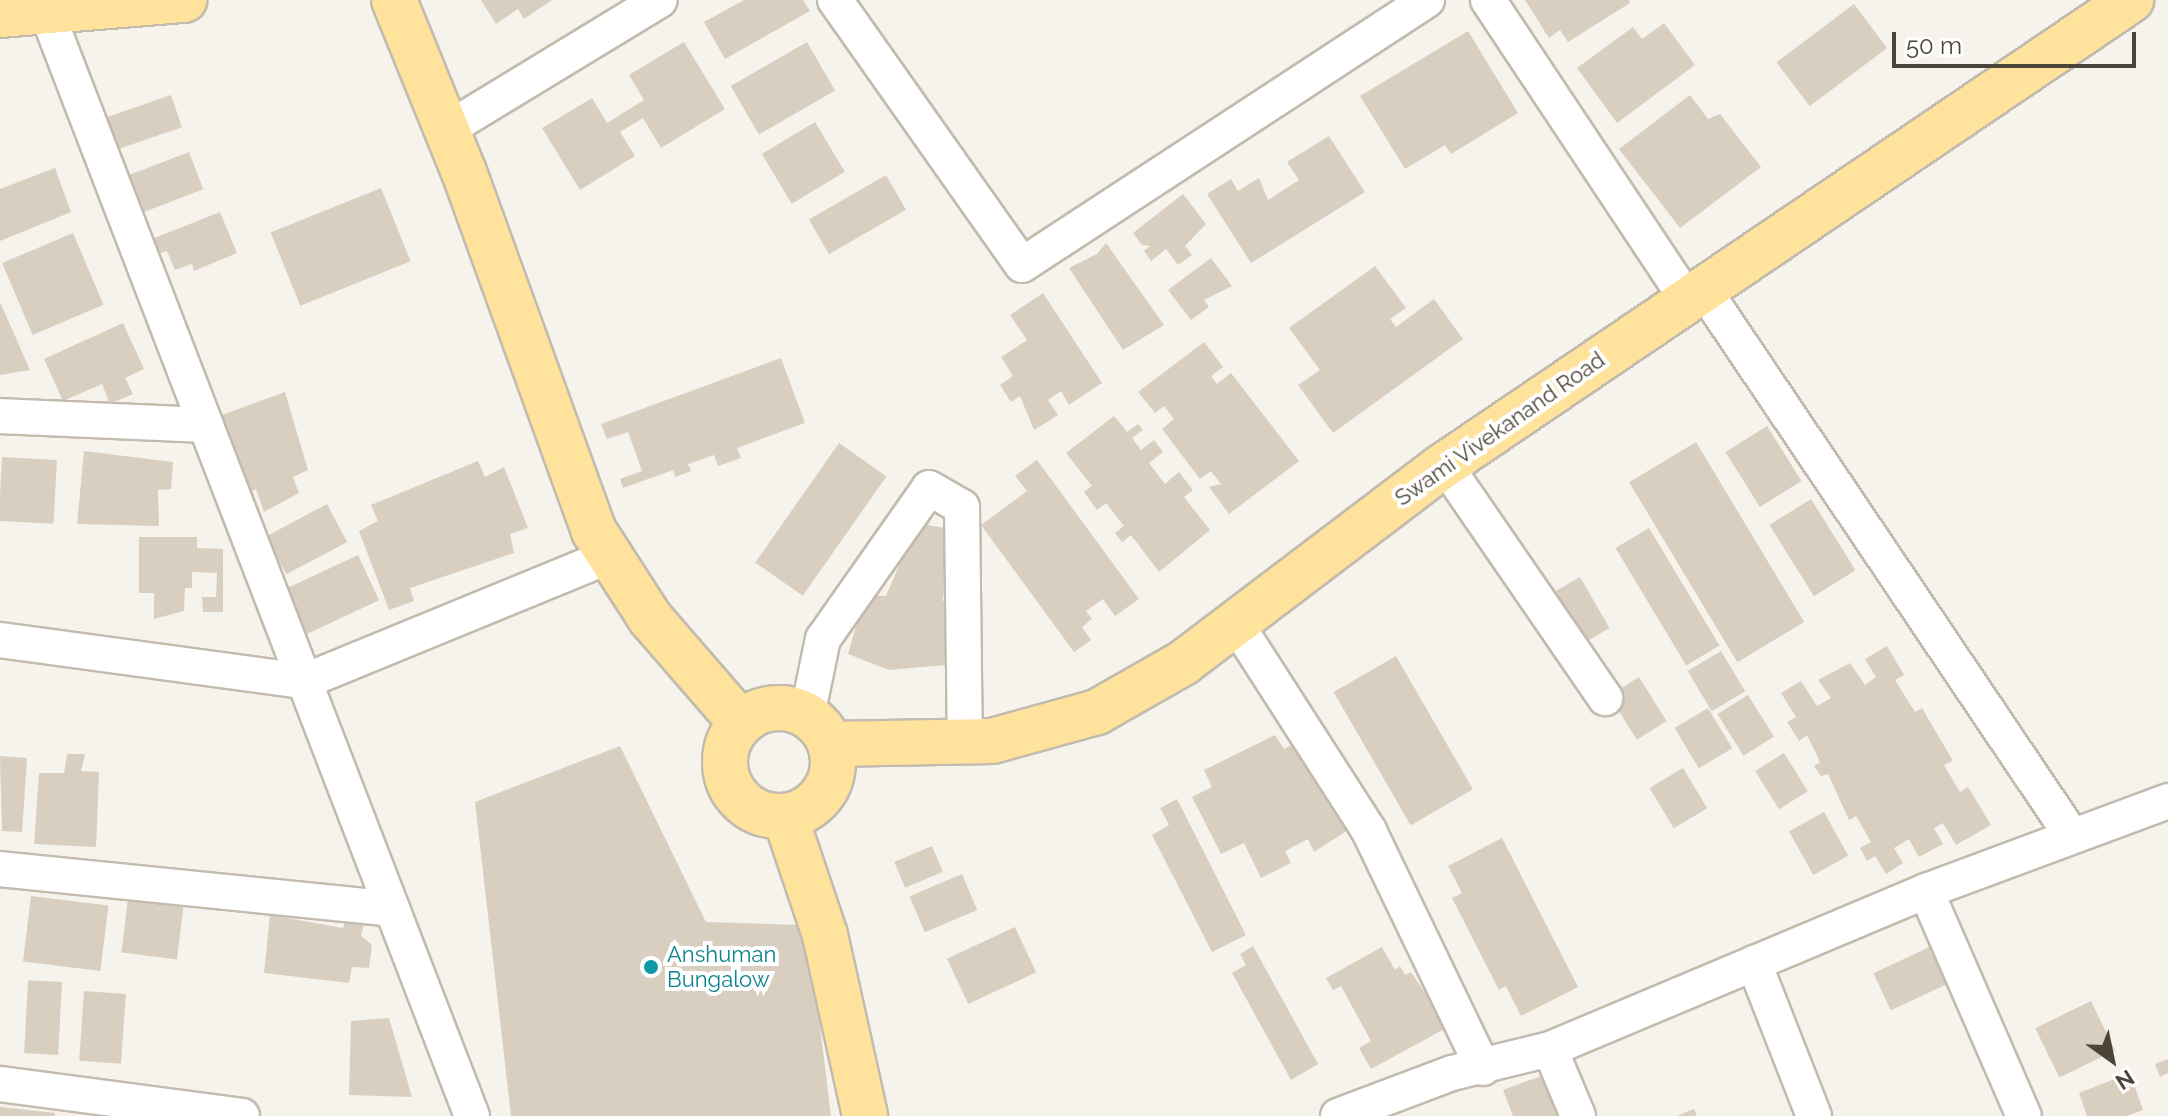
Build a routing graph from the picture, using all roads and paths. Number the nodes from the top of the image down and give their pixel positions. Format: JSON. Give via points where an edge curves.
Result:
{"nodes":[{"id":1,"x":184,"y":0,"type":"edge"},
{"id":2,"x":394,"y":0,"type":"edge"},
{"id":3,"x":660,"y":0,"type":"edge"},
{"id":4,"x":835,"y":0,"type":"edge"},
{"id":5,"x":1427,"y":0,"type":"edge"},
{"id":6,"x":1488,"y":0,"type":"edge"},
{"id":7,"x":2131,"y":0,"type":"edge"},
{"id":8,"x":48,"y":6,"type":"edge"},
{"id":9,"x":0,"y":15,"type":"edge"},
{"id":10,"x":446,"y":130,"type":"junction"},
{"id":11,"x":1696,"y":295,"type":"junction"},
{"id":12,"x":0,"y":416,"type":"edge"},
{"id":13,"x":206,"y":425,"type":"junction"},
{"id":14,"x":1445,"y":465,"type":"junction"},
{"id":15,"x":610,"y":556,"type":"junction"},
{"id":16,"x":1235,"y":622,"type":"junction"},
{"id":17,"x":0,"y":640,"type":"edge"},
{"id":18,"x":305,"y":681,"type":"junction"},
{"id":19,"x":1605,"y":698,"type":"dead end"},
{"id":20,"x":741,"y":723,"type":"junction"},
{"id":21,"x":819,"y":730,"type":"junction"},
{"id":22,"x":965,"y":741,"type":"junction"},
{"id":23,"x":2168,"y":801,"type":"edge"},
{"id":24,"x":785,"y":816,"type":"junction"},
{"id":25,"x":2072,"y":836,"type":"junction"},
{"id":26,"x":0,"y":869,"type":"edge"},
{"id":27,"x":1926,"y":891,"type":"junction"},
{"id":28,"x":392,"y":909,"type":"junction"},
{"id":29,"x":1754,"y":963,"type":"junction"},
{"id":30,"x":1550,"y":1049,"type":"junction"},
{"id":31,"x":1483,"y":1068,"type":"junction"},
{"id":32,"x":0,"y":1084,"type":"edge"},
{"id":33,"x":242,"y":1116,"type":"edge"},
{"id":34,"x":472,"y":1116,"type":"edge"},
{"id":35,"x":865,"y":1116,"type":"edge"},
{"id":36,"x":1338,"y":1116,"type":"edge"},
{"id":37,"x":1578,"y":1116,"type":"edge"},
{"id":38,"x":1814,"y":1116,"type":"edge"},
{"id":39,"x":2024,"y":1116,"type":"edge"}],
"edges":[{"from":1,"to":8,"type":"main road"},
{"from":2,"to":10,"type":"main road"},
{"from":3,"to":10,"type":"street"},
{"from":4,"to":5,"type":"street","via":[[1022,265]]},
{"from":6,"to":11,"type":"street"},
{"from":7,"to":11,"type":"main road","name":"Swami Vivekanand Road"},
{"from":8,"to":9,"type":"main road"},
{"from":8,"to":13,"type":"street"},
{"from":10,"to":15,"type":"main road","via":[[594,531]]},
{"from":11,"to":14,"type":"main road","name":"Swami Vivekanand Road"},
{"from":11,"to":25,"type":"street"},
{"from":12,"to":13,"type":"street"},
{"from":13,"to":18,"type":"street"},
{"from":14,"to":16,"type":"main road","name":"Swami Vivekanand Road"},
{"from":14,"to":19,"type":"street"},
{"from":15,"to":18,"type":"street"},
{"from":15,"to":20,"type":"main road","via":[[650,618]]},
{"from":16,"to":22,"type":"main road","name":"Swami Vivekanand Road","via":[[1183,663],[1097,712],[992,741]]},
{"from":16,"to":31,"type":"street","via":[[1369,831]]},
{"from":17,"to":18,"type":"street"},
{"from":18,"to":28,"type":"street"},
{"from":20,"to":21,"type":"main road","via":[[774,708]]},
{"from":20,"to":24,"type":"main road","via":[[726,751],[728,781],[758,812]]},
{"from":21,"to":22,"type":"main road","name":"Swami Vivekanand Road"},
{"from":21,"to":22,"type":"street","via":[[828,630],[929,488],[962,507]]},
{"from":21,"to":24,"type":"main road","via":[[833,764],[826,790],[813,804]]},
{"from":23,"to":25,"type":"street"},
{"from":24,"to":35,"type":"main road","via":[[825,935]]},
{"from":25,"to":27,"type":"street"},
{"from":26,"to":28,"type":"street"},
{"from":27,"to":29,"type":"street"},
{"from":27,"to":39,"type":"street"},
{"from":28,"to":34,"type":"street"},
{"from":29,"to":30,"type":"street"},
{"from":29,"to":38,"type":"street"},
{"from":30,"to":31,"type":"street"},
{"from":30,"to":37,"type":"street"},
{"from":31,"to":36,"type":"street","via":[[1452,1073]]},
{"from":32,"to":33,"type":"street"}]}
